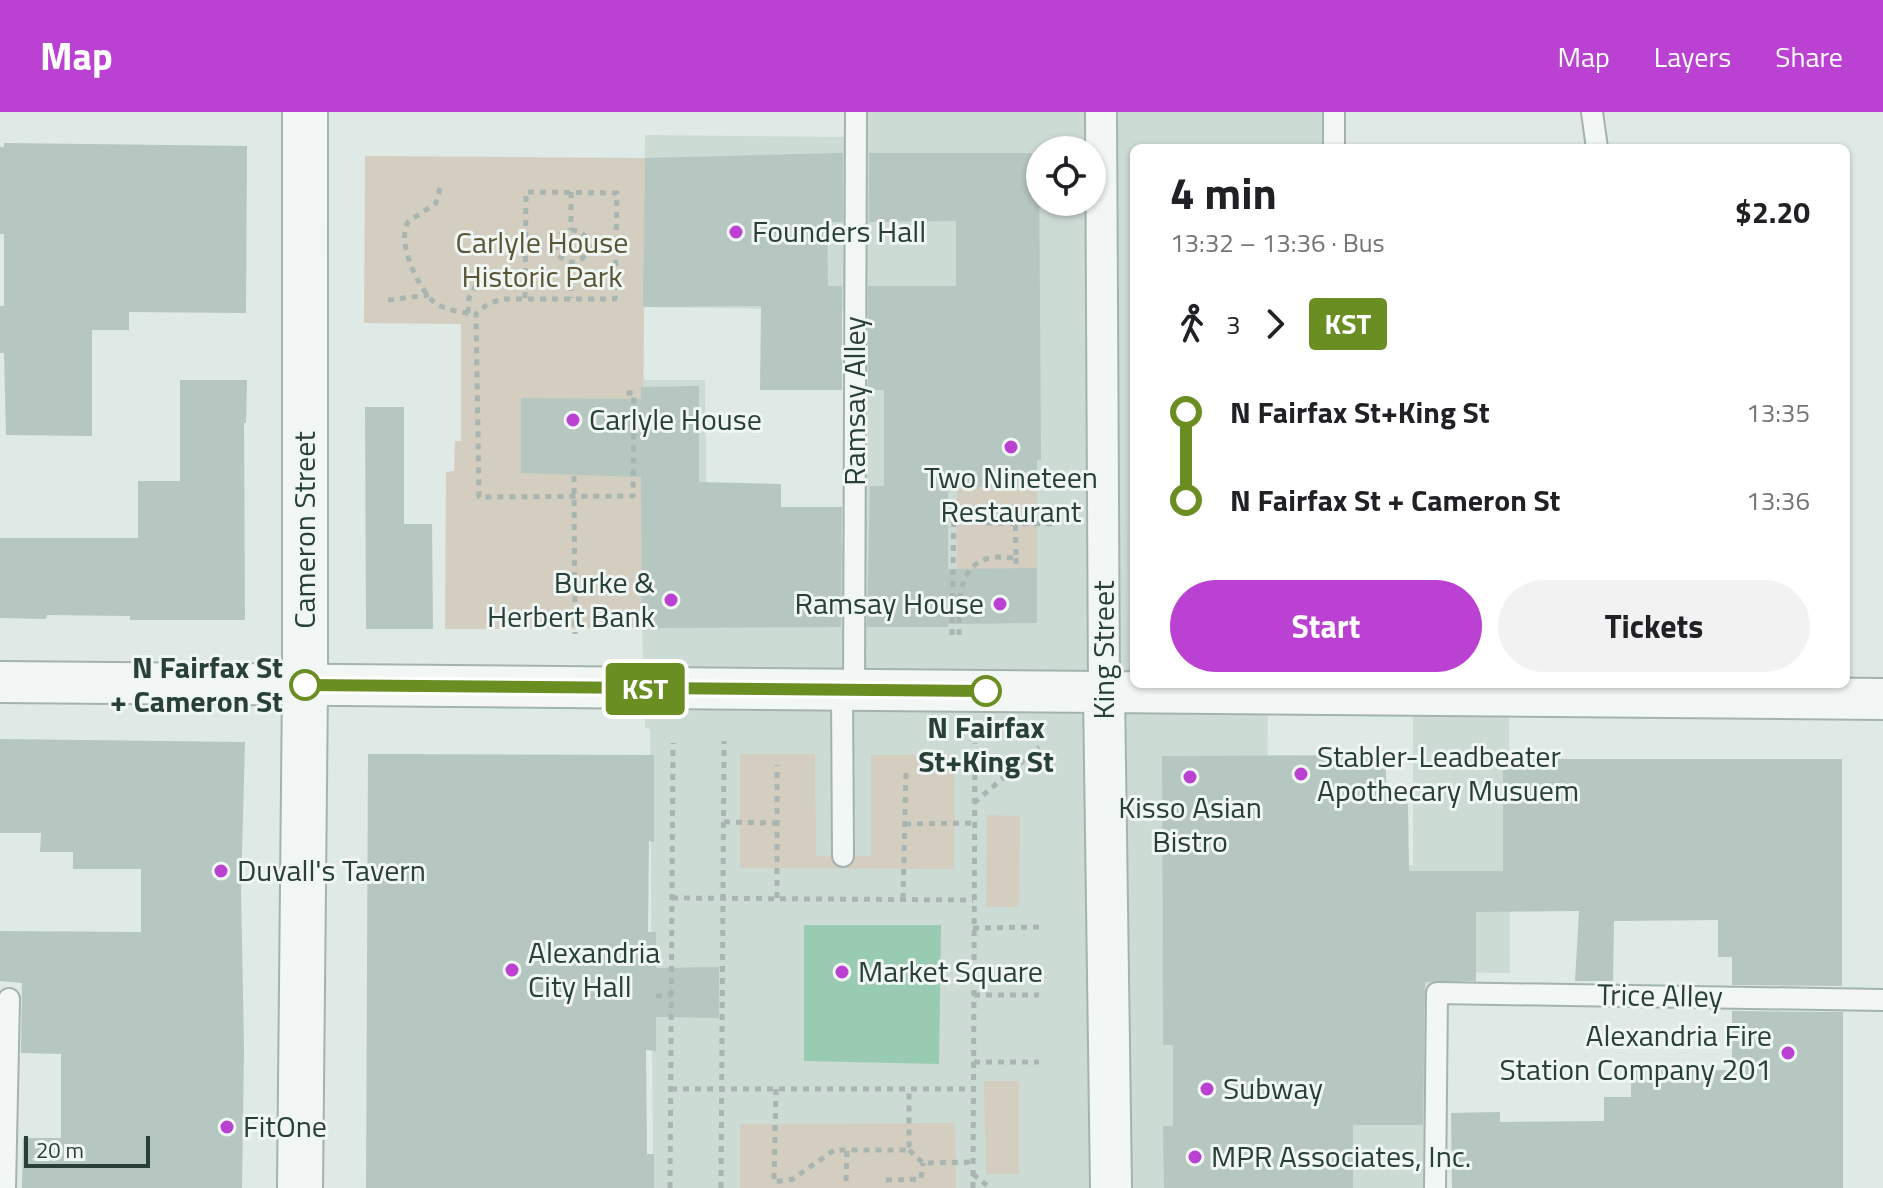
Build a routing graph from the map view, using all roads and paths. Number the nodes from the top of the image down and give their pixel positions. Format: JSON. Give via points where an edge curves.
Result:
{"nodes":[{"id":1,"x":305,"y":112,"type":"edge"},
{"id":2,"x":856,"y":112,"type":"edge"},
{"id":3,"x":1101,"y":112,"type":"edge"},
{"id":4,"x":1334,"y":112,"type":"edge"},
{"id":5,"x":1592,"y":112,"type":"edge"},
{"id":6,"x":1334,"y":144,"type":"edge"},
{"id":7,"x":1596,"y":144,"type":"edge"},
{"id":8,"x":440,"y":188,"type":"dead end"},
{"id":9,"x":571,"y":192,"type":"junction"},
{"id":10,"x":571,"y":230,"type":"junction"},
{"id":11,"x":525,"y":246,"type":"junction"},
{"id":12,"x":556,"y":246,"type":"junction"},
{"id":13,"x":616,"y":246,"type":"junction"},
{"id":14,"x":587,"y":247,"type":"junction"},
{"id":15,"x":571,"y":261,"type":"junction"},
{"id":16,"x":476,"y":285,"type":"dead end"},
{"id":17,"x":429,"y":295,"type":"junction"},
{"id":18,"x":525,"y":298,"type":"junction"},
{"id":19,"x":571,"y":298,"type":"junction"},
{"id":20,"x":388,"y":300,"type":"dead end"},
{"id":21,"x":468,"y":313,"type":"junction"},
{"id":22,"x":476,"y":314,"type":"junction"},
{"id":23,"x":626,"y":393,"type":"dead end"},
{"id":24,"x":574,"y":476,"type":"dead end"},
{"id":25,"x":573,"y":496,"type":"junction"},
{"id":26,"x":1015,"y":504,"type":"dead end"},
{"id":27,"x":954,"y":510,"type":"dead end"},
{"id":28,"x":986,"y":523,"type":"dead end"},
{"id":29,"x":1016,"y":524,"type":"junction"},
{"id":30,"x":1056,"y":524,"type":"dead end"},
{"id":31,"x":1016,"y":558,"type":"junction"},
{"id":32,"x":1016,"y":569,"type":"dead end"},
{"id":33,"x":575,"y":634,"type":"dead end"},
{"id":34,"x":0,"y":682,"type":"edge"},
{"id":35,"x":305,"y":685,"type":"junction"},
{"id":36,"x":1338,"y":689,"type":"edge"},
{"id":37,"x":848,"y":690,"type":"junction"},
{"id":38,"x":1600,"y":690,"type":"edge"},
{"id":39,"x":1104,"y":692,"type":"junction"},
{"id":40,"x":1883,"y":699,"type":"edge"},
{"id":41,"x":724,"y":741,"type":"dead end"},
{"id":42,"x":673,"y":743,"type":"dead end"},
{"id":43,"x":975,"y":743,"type":"dead end"},
{"id":44,"x":1039,"y":747,"type":"dead end"},
{"id":45,"x":777,"y":765,"type":"dead end"},
{"id":46,"x":906,"y":769,"type":"dead end"},
{"id":47,"x":974,"y":804,"type":"junction"},
{"id":48,"x":724,"y":822,"type":"junction"},
{"id":49,"x":777,"y":823,"type":"junction"},
{"id":50,"x":974,"y":823,"type":"junction"},
{"id":51,"x":905,"y":824,"type":"junction"},
{"id":52,"x":843,"y":856,"type":"dead end"},
{"id":53,"x":672,"y":898,"type":"junction"},
{"id":54,"x":723,"y":898,"type":"junction"},
{"id":55,"x":777,"y":898,"type":"junction"},
{"id":56,"x":903,"y":899,"type":"junction"},
{"id":57,"x":973,"y":900,"type":"junction"},
{"id":58,"x":1039,"y":927,"type":"dead end"},
{"id":59,"x":973,"y":928,"type":"junction"},
{"id":60,"x":672,"y":995,"type":"junction"},
{"id":61,"x":974,"y":995,"type":"junction"},
{"id":62,"x":1039,"y":995,"type":"dead end"},
{"id":63,"x":656,"y":996,"type":"dead end"},
{"id":64,"x":9,"y":999,"type":"dead end"},
{"id":65,"x":1883,"y":1000,"type":"edge"},
{"id":66,"x":974,"y":1062,"type":"junction"},
{"id":67,"x":1039,"y":1062,"type":"dead end"},
{"id":68,"x":671,"y":1089,"type":"junction"},
{"id":69,"x":722,"y":1089,"type":"junction"},
{"id":70,"x":776,"y":1089,"type":"junction"},
{"id":71,"x":909,"y":1089,"type":"junction"},
{"id":72,"x":974,"y":1089,"type":"junction"},
{"id":73,"x":847,"y":1149,"type":"junction"},
{"id":74,"x":909,"y":1150,"type":"junction"},
{"id":75,"x":973,"y":1162,"type":"junction"},
{"id":76,"x":923,"y":1163,"type":"junction"},
{"id":77,"x":973,"y":1174,"type":"junction"},
{"id":78,"x":886,"y":1180,"type":"dead end"},
{"id":79,"x":846,"y":1181,"type":"dead end"},
{"id":80,"x":5,"y":1188,"type":"edge"},
{"id":81,"x":300,"y":1188,"type":"edge"},
{"id":82,"x":670,"y":1188,"type":"edge"},
{"id":83,"x":721,"y":1188,"type":"edge"},
{"id":84,"x":973,"y":1188,"type":"edge"},
{"id":85,"x":990,"y":1188,"type":"edge"},
{"id":86,"x":1111,"y":1188,"type":"edge"},
{"id":87,"x":1435,"y":1188,"type":"edge"}],
"edges":[{"from":1,"to":35,"type":"street","name":"Cameron Street"},
{"from":2,"to":37,"type":"lane","name":"Ramsay Alley"},
{"from":3,"to":39,"type":"street","name":"King Street"},
{"from":4,"to":6,"type":"lane"},
{"from":5,"to":7,"type":"lane"},
{"from":8,"to":17,"type":"path","via":[[436,203],[411,219],[403,236]]},
{"from":9,"to":10,"type":"path"},
{"from":9,"to":11,"type":"path","via":[[526,192]]},
{"from":9,"to":13,"type":"path","via":[[617,193]]},
{"from":10,"to":12,"type":"path","via":[[561,234]]},
{"from":10,"to":14,"type":"path","via":[[584,236]]},
{"from":11,"to":12,"type":"path"},
{"from":11,"to":18,"type":"path"},
{"from":12,"to":15,"type":"path","via":[[561,257]]},
{"from":13,"to":14,"type":"path"},
{"from":13,"to":19,"type":"path","via":[[615,299]]},
{"from":14,"to":15,"type":"path","via":[[581,259]]},
{"from":15,"to":19,"type":"path"},
{"from":16,"to":21,"type":"path"},
{"from":17,"to":20,"type":"path"},
{"from":17,"to":21,"type":"path","via":[[437,304]]},
{"from":18,"to":19,"type":"path"},
{"from":18,"to":22,"type":"path","via":[[495,300]]},
{"from":21,"to":22,"type":"path"},
{"from":22,"to":25,"type":"path","via":[[479,497]]},
{"from":23,"to":25,"type":"path","via":[[634,393],[633,496]]},
{"from":24,"to":25,"type":"path"},
{"from":25,"to":33,"type":"path"},
{"from":26,"to":29,"type":"path"},
{"from":27,"to":31,"type":"path","via":[[956,635],[959,589],[972,569],[989,558]]},
{"from":28,"to":29,"type":"path"},
{"from":29,"to":30,"type":"path"},
{"from":29,"to":31,"type":"path"},
{"from":31,"to":32,"type":"path"},
{"from":34,"to":35,"type":"street"},
{"from":35,"to":37,"type":"street"},
{"from":35,"to":81,"type":"street","name":"Cameron Street"},
{"from":36,"to":38,"type":"street"},
{"from":36,"to":39,"type":"street"},
{"from":37,"to":39,"type":"street"},
{"from":37,"to":52,"type":"lane","name":"Ramsay Alley"},
{"from":38,"to":40,"type":"street"},
{"from":39,"to":86,"type":"street","name":"King Street"},
{"from":41,"to":48,"type":"path"},
{"from":42,"to":53,"type":"path"},
{"from":43,"to":47,"type":"path"},
{"from":44,"to":47,"type":"path"},
{"from":45,"to":49,"type":"path"},
{"from":46,"to":51,"type":"path"},
{"from":47,"to":50,"type":"path"},
{"from":48,"to":49,"type":"path"},
{"from":48,"to":54,"type":"path"},
{"from":49,"to":55,"type":"path"},
{"from":50,"to":51,"type":"path"},
{"from":50,"to":57,"type":"path"},
{"from":51,"to":56,"type":"path"},
{"from":53,"to":54,"type":"path"},
{"from":53,"to":60,"type":"path"},
{"from":54,"to":55,"type":"path"},
{"from":54,"to":69,"type":"path"},
{"from":55,"to":56,"type":"path"},
{"from":56,"to":57,"type":"path"},
{"from":57,"to":59,"type":"path"},
{"from":58,"to":59,"type":"path"},
{"from":59,"to":61,"type":"path"},
{"from":60,"to":63,"type":"path"},
{"from":60,"to":68,"type":"path"},
{"from":61,"to":62,"type":"path"},
{"from":61,"to":66,"type":"path"},
{"from":64,"to":80,"type":"lane"},
{"from":65,"to":87,"type":"lane","name":"Trice Alley","via":[[1437,993]]},
{"from":66,"to":67,"type":"path"},
{"from":66,"to":72,"type":"path"},
{"from":68,"to":69,"type":"path"},
{"from":68,"to":82,"type":"path"},
{"from":69,"to":70,"type":"path"},
{"from":69,"to":83,"type":"path"},
{"from":70,"to":71,"type":"path"},
{"from":70,"to":73,"type":"path","via":[[774,1182],[793,1179],[834,1150]]},
{"from":71,"to":72,"type":"path"},
{"from":71,"to":74,"type":"path"},
{"from":72,"to":75,"type":"path"},
{"from":73,"to":74,"type":"path"},
{"from":73,"to":79,"type":"path"},
{"from":74,"to":76,"type":"path"},
{"from":75,"to":76,"type":"path"},
{"from":75,"to":77,"type":"path"},
{"from":76,"to":78,"type":"path","via":[[921,1179]]},
{"from":77,"to":84,"type":"path"},
{"from":77,"to":85,"type":"path"}]}
